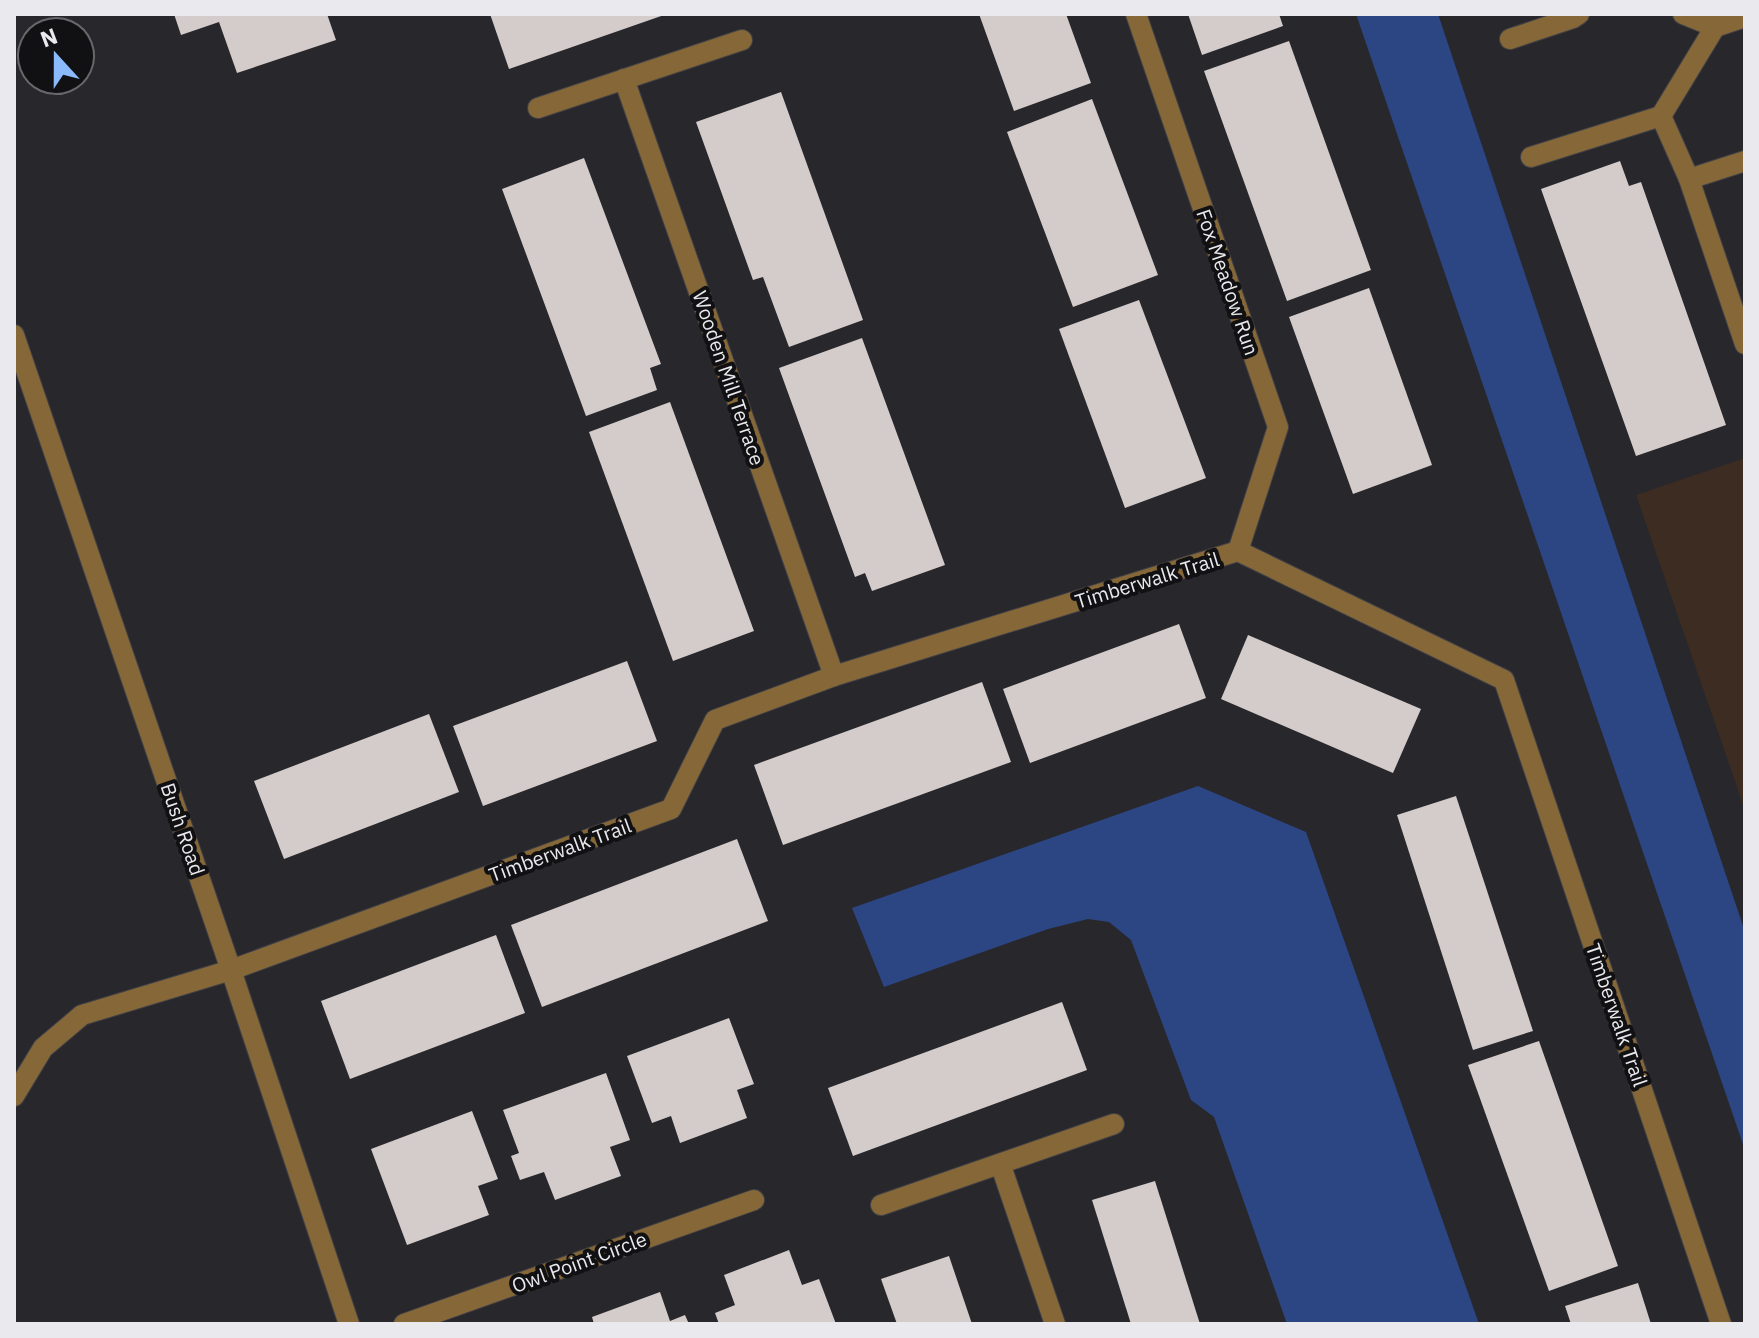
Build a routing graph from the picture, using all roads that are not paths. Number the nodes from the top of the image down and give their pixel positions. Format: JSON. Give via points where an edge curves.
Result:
{"nodes":[{"id":1,"x":1136,"y":14,"type":"edge"},
{"id":2,"x":1579,"y":14,"type":"edge"},
{"id":3,"x":1683,"y":14,"type":"edge"},
{"id":4,"x":1745,"y":17,"type":"edge"},
{"id":5,"x":1715,"y":27,"type":"junction"},
{"id":6,"x":1510,"y":39,"type":"dead end"},
{"id":7,"x":742,"y":40,"type":"dead end"},
{"id":8,"x":624,"y":79,"type":"junction"},
{"id":9,"x":538,"y":108,"type":"dead end"},
{"id":10,"x":1661,"y":116,"type":"junction"},
{"id":11,"x":1531,"y":157,"type":"dead end"},
{"id":12,"x":1745,"y":161,"type":"edge"},
{"id":13,"x":1689,"y":179,"type":"junction"},
{"id":14,"x":14,"y":335,"type":"edge"},
{"id":15,"x":1745,"y":344,"type":"edge"},
{"id":16,"x":1238,"y":551,"type":"junction"},
{"id":17,"x":834,"y":676,"type":"junction"},
{"id":18,"x":231,"y":970,"type":"junction"},
{"id":19,"x":14,"y":1096,"type":"edge"},
{"id":20,"x":1114,"y":1124,"type":"dead end"},
{"id":21,"x":1001,"y":1166,"type":"junction"},
{"id":22,"x":754,"y":1200,"type":"dead end"},
{"id":23,"x":881,"y":1205,"type":"dead end"},
{"id":24,"x":349,"y":1324,"type":"edge"},
{"id":25,"x":404,"y":1324,"type":"edge"},
{"id":26,"x":1055,"y":1324,"type":"edge"},
{"id":27,"x":1721,"y":1324,"type":"edge"}],
"edges":[{"from":1,"to":16,"type":"street","name":"Fox Meadow Run","via":[[1278,427]]},
{"from":2,"to":6,"type":"street"},
{"from":3,"to":5,"type":"street"},
{"from":4,"to":5,"type":"street"},
{"from":5,"to":10,"type":"street"},
{"from":7,"to":8,"type":"street"},
{"from":8,"to":9,"type":"street"},
{"from":8,"to":17,"type":"street","name":"Wooden Mill Terrace"},
{"from":10,"to":11,"type":"street"},
{"from":10,"to":13,"type":"street"},
{"from":12,"to":13,"type":"street"},
{"from":13,"to":15,"type":"street"},
{"from":14,"to":18,"type":"street","name":"Bush Road"},
{"from":16,"to":17,"type":"street","name":"Timberwalk Trail"},
{"from":16,"to":27,"type":"street","name":"Timberwalk Trail","via":[[1504,680]]},
{"from":17,"to":18,"type":"street","name":"Timberwalk Trail","via":[[715,720],[671,809]]},
{"from":18,"to":19,"type":"street","name":"Timberwalk Trail","via":[[82,1015],[43,1048]]},
{"from":18,"to":24,"type":"street","name":"Bush Road"},
{"from":20,"to":21,"type":"street"},
{"from":21,"to":23,"type":"street"},
{"from":21,"to":26,"type":"street"},
{"from":22,"to":25,"type":"street","name":"Owl Point Circle"}]}
